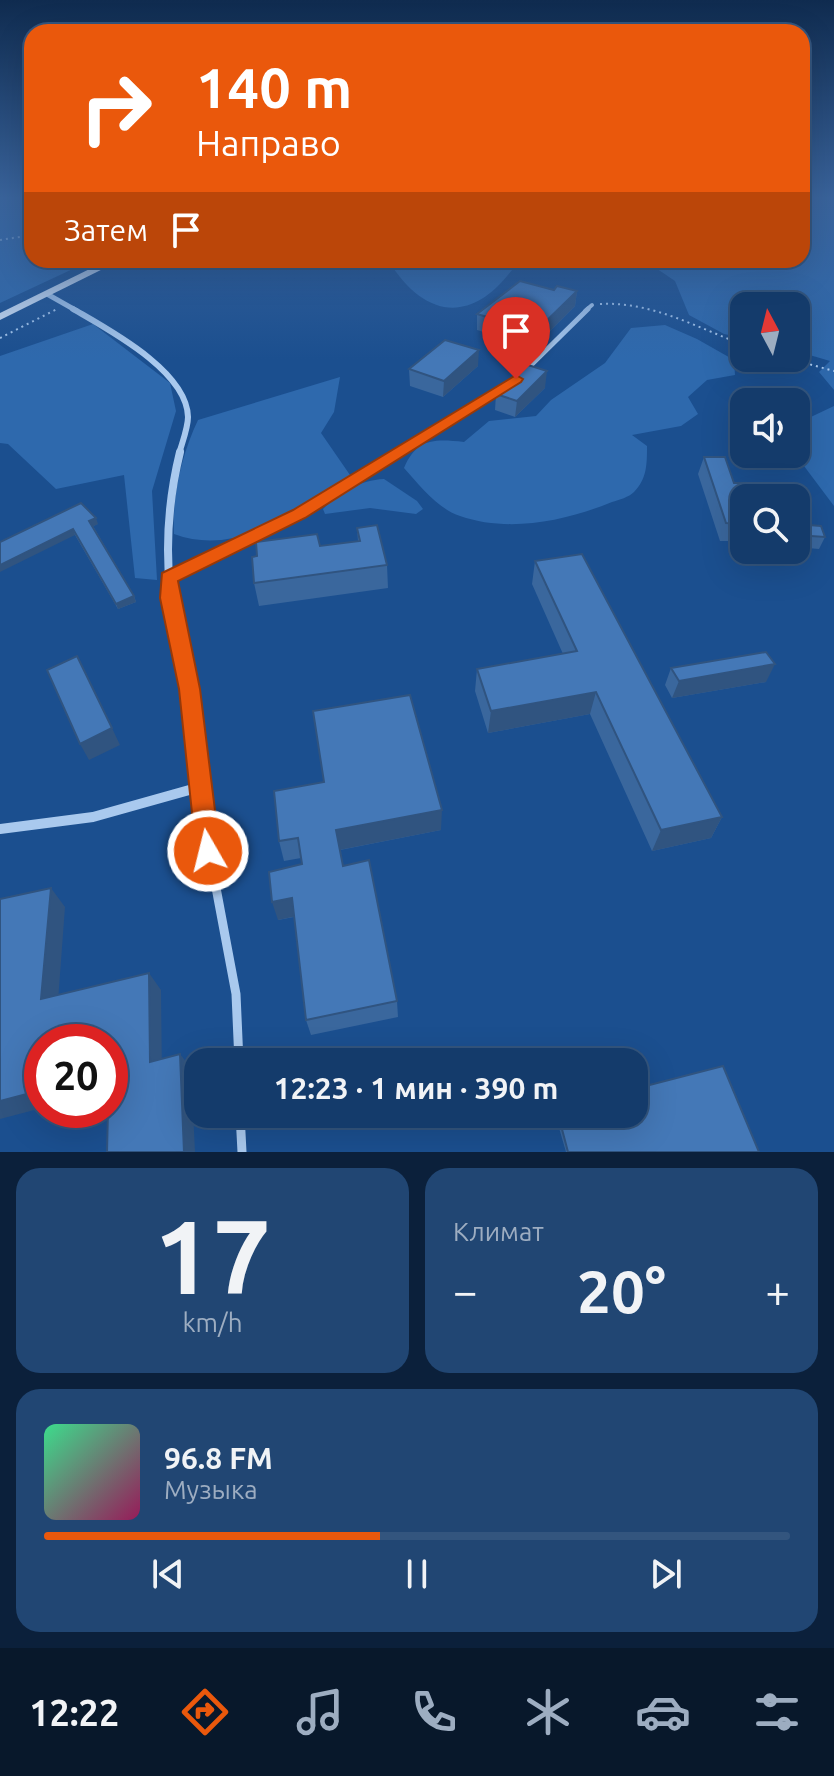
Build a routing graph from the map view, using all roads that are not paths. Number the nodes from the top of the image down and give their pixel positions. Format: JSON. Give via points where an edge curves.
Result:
{"nodes":[{"id":1,"x":100,"y":268,"type":"edge"},
{"id":2,"x":47,"y":294,"type":"junction"},
{"id":3,"x":592,"y":305,"type":"road end"},
{"id":4,"x":0,"y":317,"type":"edge"},
{"id":5,"x":516,"y":379,"type":"edge"},
{"id":6,"x":508,"y":385,"type":"edge"},
{"id":7,"x":168,"y":578,"type":"junction"},
{"id":8,"x":200,"y":787,"type":"junction"},
{"id":9,"x":204,"y":826,"type":"joint"},
{"id":10,"x":0,"y":829,"type":"edge"},
{"id":11,"x":238,"y":1048,"type":"edge"},
{"id":12,"x":241,"y":1128,"type":"edge"},
{"id":13,"x":242,"y":1152,"type":"edge"}],
"edges":[{"from":1,"to":2,"type":"street"},
{"from":2,"to":4,"type":"street"},
{"from":2,"to":7,"type":"street","via":[[112,332],[180,389],[188,417],[166,540]]},
{"from":3,"to":5,"type":"lane"},
{"from":6,"to":7,"type":"lane","via":[[299,514]]},
{"from":7,"to":8,"type":"street"},
{"from":8,"to":9,"type":"street"},
{"from":8,"to":10,"type":"street","via":[[93,817]]},
{"from":9,"to":11,"type":"lane","via":[[236,994]]},
{"from":12,"to":13,"type":"lane"}]}
